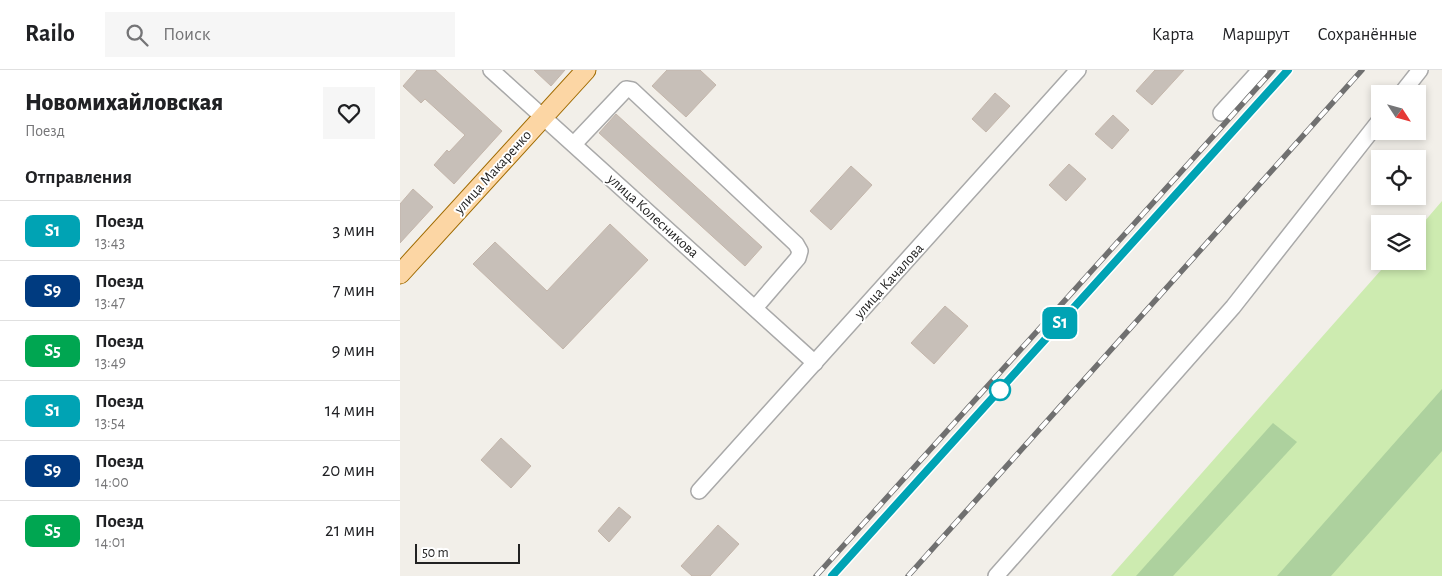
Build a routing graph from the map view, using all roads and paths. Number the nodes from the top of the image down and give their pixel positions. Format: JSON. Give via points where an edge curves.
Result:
{"nodes":[{"id":1,"x":491,"y":70,"type":"edge"},
{"id":2,"x":586,"y":70,"type":"edge"},
{"id":3,"x":1078,"y":70,"type":"edge"},
{"id":4,"x":1260,"y":70,"type":"edge"},
{"id":5,"x":1420,"y":70,"type":"edge"},
{"id":6,"x":1408,"y":85,"type":"edge"},
{"id":7,"x":1221,"y":113,"type":"dead end"},
{"id":8,"x":543,"y":116,"type":"junction"},
{"id":9,"x":1371,"y":131,"type":"edge"},
{"id":10,"x":574,"y":144,"type":"junction"},
{"id":11,"x":400,"y":274,"type":"edge"},
{"id":12,"x":755,"y":308,"type":"junction"},
{"id":13,"x":815,"y":362,"type":"junction"},
{"id":14,"x":699,"y":491,"type":"dead end"},
{"id":15,"x":996,"y":576,"type":"edge"}],
"edges":[{"from":1,"to":8,"type":"street","name":"улица Колесникова"},
{"from":2,"to":8,"type":"main road","name":"улица Макаренко"},
{"from":3,"to":13,"type":"street","name":"улица Качалова"},
{"from":4,"to":7,"type":"street"},
{"from":5,"to":6,"type":"street"},
{"from":8,"to":10,"type":"street","name":"улица Колесникова"},
{"from":8,"to":11,"type":"main road","name":"улица Макаренко"},
{"from":9,"to":15,"type":"street","via":[[1233,307]]},
{"from":10,"to":12,"type":"street","name":"улица Колесникова"},
{"from":10,"to":12,"type":"street","via":[[626,89],[632,90],[800,251],[798,258]]},
{"from":12,"to":13,"type":"street","name":"улица Колесникова"},
{"from":13,"to":14,"type":"street","name":"улица Качалова"}]}
